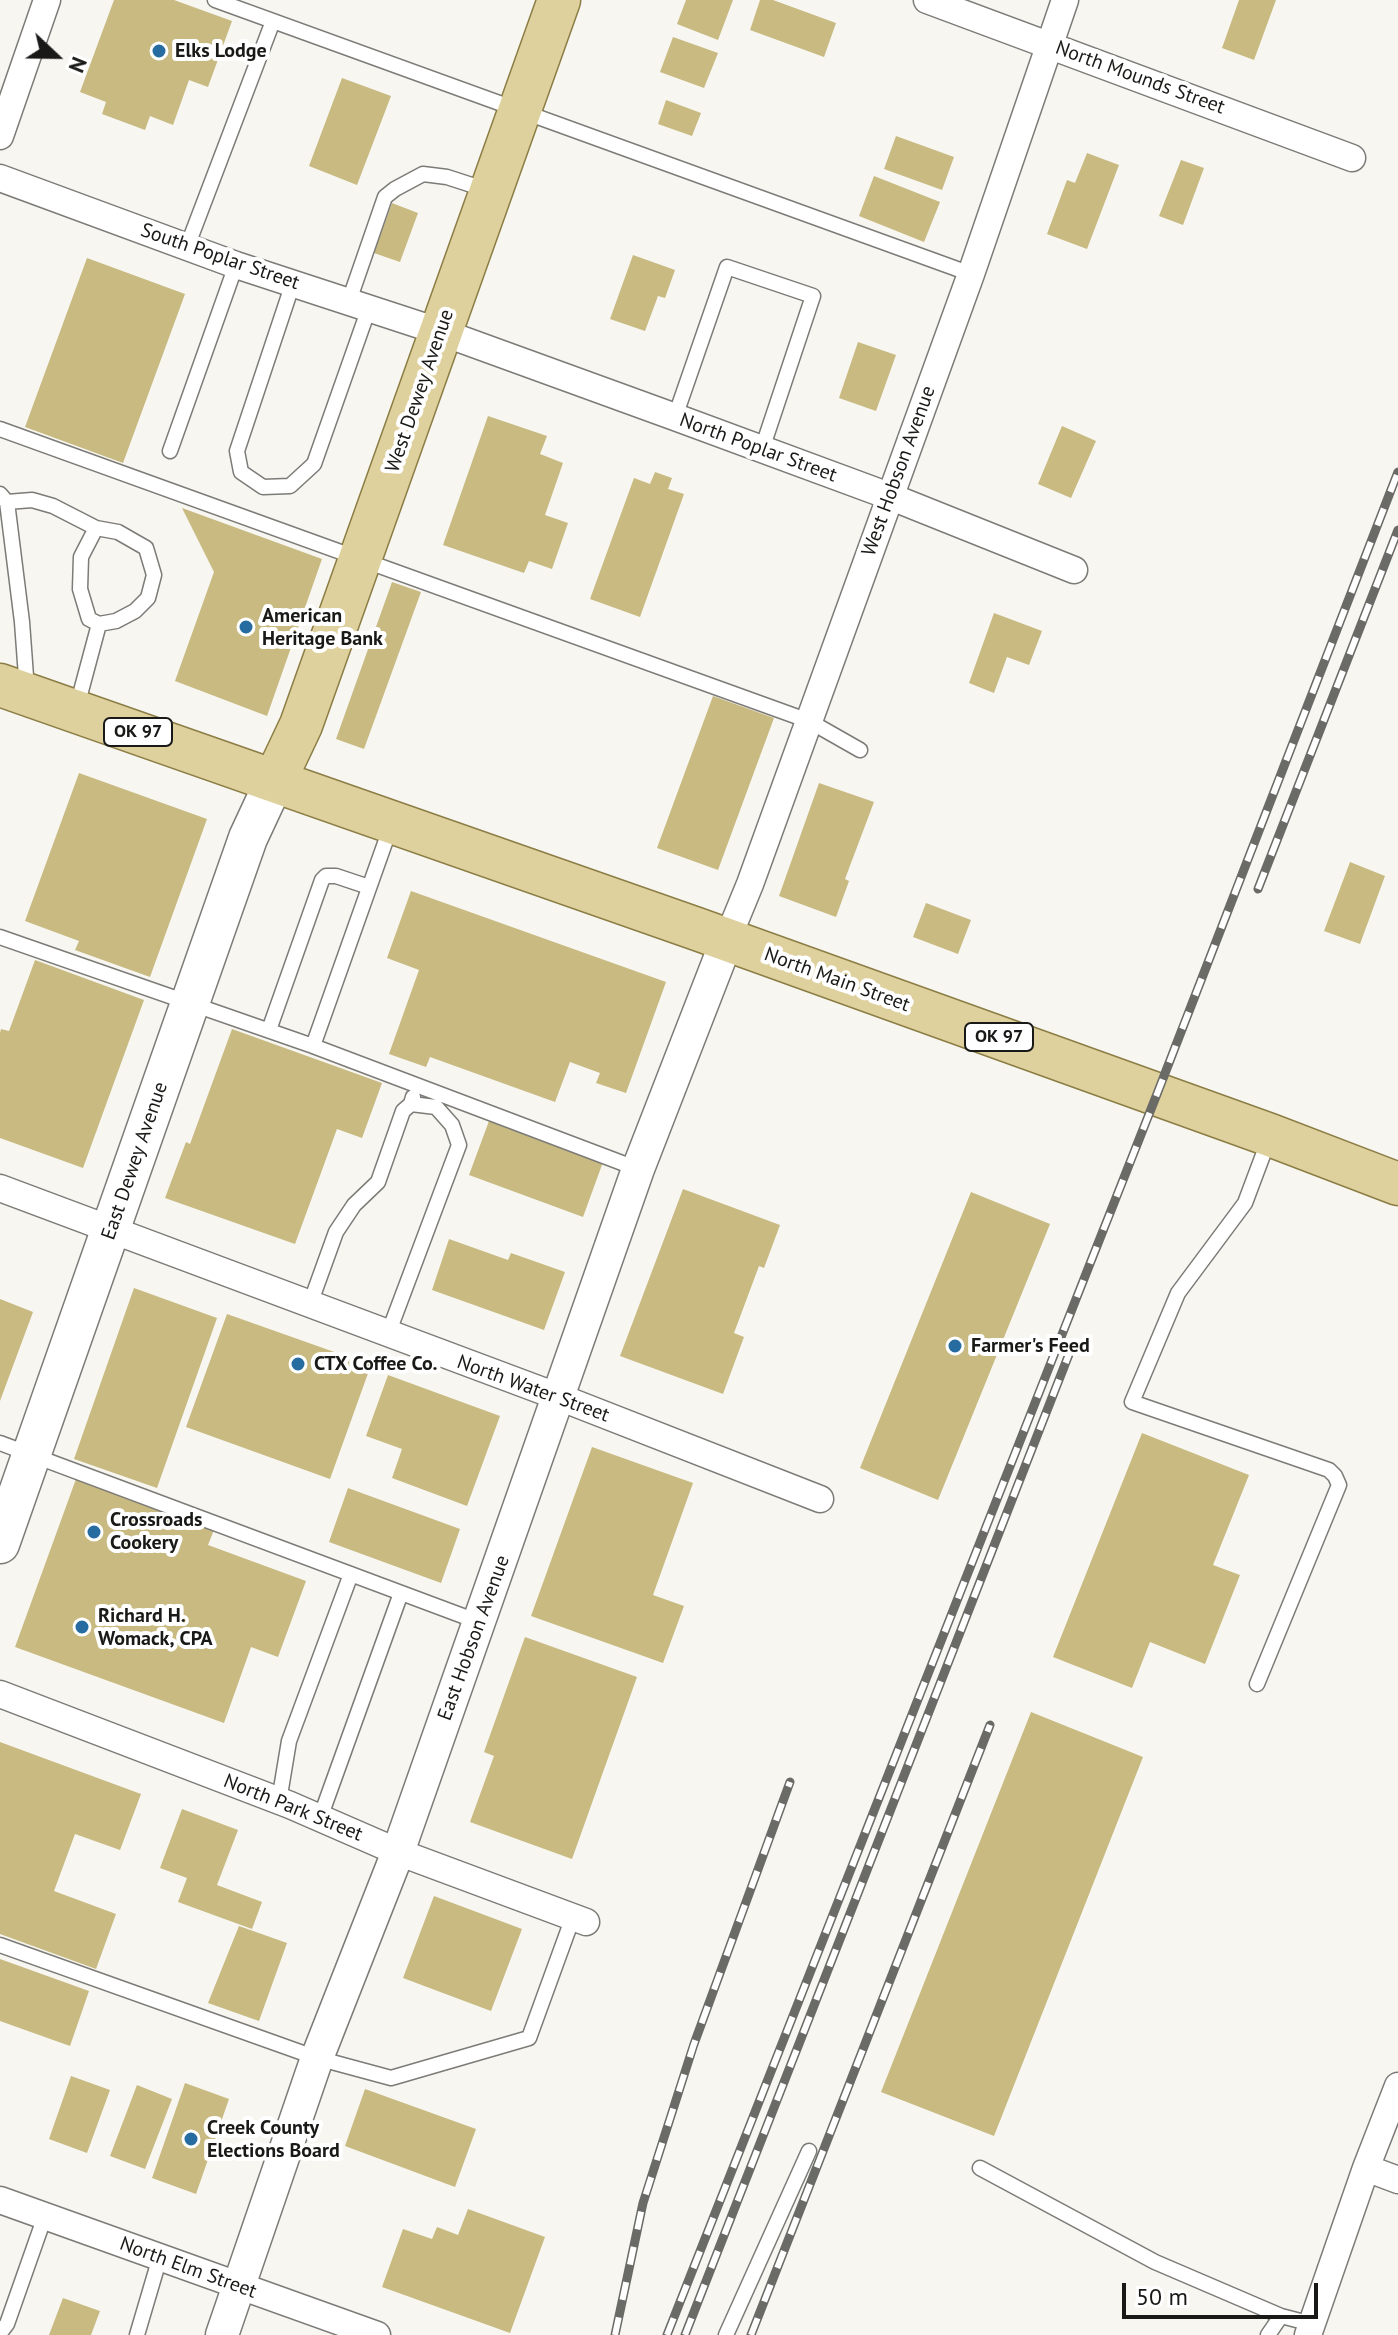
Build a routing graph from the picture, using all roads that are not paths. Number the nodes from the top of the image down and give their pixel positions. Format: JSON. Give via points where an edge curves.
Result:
{"nodes":[{"id":1,"x":47,"y":0,"type":"edge"},
{"id":2,"x":215,"y":0,"type":"edge"},
{"id":3,"x":559,"y":0,"type":"edge"},
{"id":4,"x":927,"y":0,"type":"edge"},
{"id":5,"x":1065,"y":0,"type":"edge"},
{"id":6,"x":273,"y":21,"type":"junction"},
{"id":7,"x":1049,"y":44,"type":"junction"},
{"id":8,"x":519,"y":112,"type":"junction"},
{"id":9,"x":0,"y":136,"type":"edge"},
{"id":10,"x":1352,"y":158,"type":"dead end"},
{"id":11,"x":0,"y":178,"type":"edge"},
{"id":12,"x":491,"y":192,"type":"junction"},
{"id":13,"x":187,"y":247,"type":"junction"},
{"id":14,"x":236,"y":265,"type":"junction"},
{"id":15,"x":971,"y":274,"type":"junction"},
{"id":16,"x":293,"y":283,"type":"junction"},
{"id":17,"x":359,"y":304,"type":"junction"},
{"id":18,"x":441,"y":332,"type":"junction"},
{"id":19,"x":675,"y":417,"type":"junction"},
{"id":20,"x":0,"y":429,"type":"edge"},
{"id":21,"x":762,"y":449,"type":"junction"},
{"id":22,"x":170,"y":451,"type":"dead end"},
{"id":23,"x":889,"y":496,"type":"junction"},
{"id":24,"x":4,"y":498,"type":"edge"},
{"id":25,"x":96,"y":528,"type":"junction"},
{"id":26,"x":362,"y":557,"type":"junction"},
{"id":27,"x":1074,"y":570,"type":"dead end"},
{"id":28,"x":99,"y":624,"type":"junction"},
{"id":29,"x":14,"y":690,"type":"edge"},
{"id":30,"x":75,"y":711,"type":"junction"},
{"id":31,"x":809,"y":721,"type":"junction"},
{"id":32,"x":860,"y":750,"type":"dead end"},
{"id":33,"x":275,"y":780,"type":"junction"},
{"id":34,"x":393,"y":822,"type":"junction"},
{"id":35,"x":369,"y":887,"type":"junction"},
{"id":36,"x":0,"y":937,"type":"edge"},
{"id":37,"x":727,"y":940,"type":"junction"},
{"id":38,"x":191,"y":1002,"type":"junction"},
{"id":39,"x":269,"y":1030,"type":"junction"},
{"id":40,"x":313,"y":1046,"type":"junction"},
{"id":41,"x":416,"y":1084,"type":"junction"},
{"id":42,"x":411,"y":1104,"type":"junction"},
{"id":43,"x":1270,"y":1135,"type":"junction"},
{"id":44,"x":638,"y":1169,"type":"junction"},
{"id":45,"x":1398,"y":1184,"type":"edge"},
{"id":46,"x":0,"y":1188,"type":"edge"},
{"id":47,"x":111,"y":1228,"type":"junction"},
{"id":48,"x":310,"y":1304,"type":"junction"},
{"id":49,"x":388,"y":1334,"type":"junction"},
{"id":50,"x":559,"y":1397,"type":"junction"},
{"id":51,"x":16,"y":1448,"type":"edge"},
{"id":52,"x":820,"y":1499,"type":"dead end"},
{"id":53,"x":0,"y":1544,"type":"edge"},
{"id":54,"x":351,"y":1574,"type":"junction"},
{"id":55,"x":401,"y":1593,"type":"junction"},
{"id":56,"x":480,"y":1623,"type":"junction"},
{"id":57,"x":1257,"y":1684,"type":"dead end"},
{"id":58,"x":0,"y":1694,"type":"edge"},
{"id":59,"x":279,"y":1801,"type":"junction"},
{"id":60,"x":320,"y":1818,"type":"junction"},
{"id":61,"x":398,"y":1852,"type":"junction"},
{"id":62,"x":579,"y":1920,"type":"joint"},
{"id":63,"x":0,"y":1945,"type":"edge"},
{"id":64,"x":317,"y":2058,"type":"junction"},
{"id":65,"x":1398,"y":2086,"type":"edge"},
{"id":66,"x":809,"y":2151,"type":"dead end"},
{"id":67,"x":980,"y":2168,"type":"dead end"},
{"id":68,"x":1366,"y":2168,"type":"junction"},
{"id":69,"x":1398,"y":2180,"type":"edge"},
{"id":70,"x":0,"y":2200,"type":"edge"},
{"id":71,"x":45,"y":2216,"type":"junction"},
{"id":72,"x":160,"y":2257,"type":"junction"},
{"id":73,"x":238,"y":2285,"type":"junction"},
{"id":74,"x":1281,"y":2316,"type":"junction"},
{"id":75,"x":1310,"y":2330,"type":"edge"},
{"id":76,"x":0,"y":2333,"type":"edge"},
{"id":77,"x":137,"y":2335,"type":"edge"},
{"id":78,"x":222,"y":2335,"type":"edge"},
{"id":79,"x":377,"y":2335,"type":"edge"},
{"id":80,"x":726,"y":2335,"type":"edge"},
{"id":81,"x":1268,"y":2335,"type":"edge"}],
"edges":[{"from":1,"to":9,"type":"street"},
{"from":2,"to":6,"type":"lane"},
{"from":3,"to":8,"type":"main road","name":"West Dewey Avenue"},
{"from":4,"to":7,"type":"street","name":"North Mounds Street"},
{"from":5,"to":7,"type":"street","name":"West Hobson Avenue"},
{"from":6,"to":8,"type":"lane"},
{"from":6,"to":13,"type":"lane"},
{"from":7,"to":10,"type":"street","name":"North Mounds Street"},
{"from":7,"to":15,"type":"street","name":"West Hobson Avenue"},
{"from":8,"to":12,"type":"main road","name":"West Dewey Avenue"},
{"from":8,"to":15,"type":"lane"},
{"from":11,"to":13,"type":"street","name":"South Poplar Street"},
{"from":12,"to":17,"type":"lane","via":[[423,174],[385,197]]},
{"from":12,"to":18,"type":"main road","name":"West Dewey Avenue"},
{"from":13,"to":14,"type":"street","name":"South Poplar Street"},
{"from":14,"to":16,"type":"street","name":"South Poplar Street"},
{"from":14,"to":22,"type":"lane"},
{"from":15,"to":23,"type":"street","name":"West Hobson Avenue"},
{"from":16,"to":17,"type":"street","name":"South Poplar Street"},
{"from":16,"to":17,"type":"lane","via":[[237,451],[241,472],[263,487],[290,486],[314,464]]},
{"from":17,"to":18,"type":"street","name":"South Poplar Street"},
{"from":18,"to":19,"type":"street","name":"North Poplar Street"},
{"from":18,"to":26,"type":"main road","name":"West Dewey Avenue"},
{"from":19,"to":21,"type":"street","name":"North Poplar Street"},
{"from":19,"to":21,"type":"lane","via":[[727,267],[813,296]]},
{"from":20,"to":26,"type":"lane"},
{"from":21,"to":23,"type":"street","name":"North Poplar Street"},
{"from":23,"to":27,"type":"street","name":"North Poplar Street"},
{"from":23,"to":31,"type":"street","name":"West Hobson Avenue"},
{"from":24,"to":25,"type":"lane","via":[[53,506]]},
{"from":24,"to":29,"type":"lane","via":[[22,622]]},
{"from":25,"to":28,"type":"lane","via":[[81,557],[80,589],[89,619]]},
{"from":25,"to":28,"type":"lane","via":[[118,532],[146,548],[154,575],[148,598],[135,611]]},
{"from":26,"to":31,"type":"lane"},
{"from":26,"to":33,"type":"main road","name":"West Dewey Avenue"},
{"from":28,"to":30,"type":"lane"},
{"from":29,"to":30,"type":"main road","number":"OK 97"},
{"from":30,"to":33,"type":"main road","number":"OK 97"},
{"from":31,"to":32,"type":"lane"},
{"from":31,"to":37,"type":"street","name":"West Hobson Avenue"},
{"from":33,"to":34,"type":"main road","name":"North Main Street","number":"OK 97"},
{"from":33,"to":38,"type":"main road","name":"East Dewey Avenue","via":[[252,828]]},
{"from":34,"to":35,"type":"lane"},
{"from":34,"to":37,"type":"main road","name":"North Main Street","number":"OK 97"},
{"from":35,"to":39,"type":"lane","via":[[336,876],[322,880]]},
{"from":35,"to":40,"type":"lane"},
{"from":36,"to":38,"type":"lane"},
{"from":37,"to":43,"type":"main road","name":"North Main Street","number":"OK 97"},
{"from":37,"to":44,"type":"street","name":"East Hobson Avenue"},
{"from":38,"to":39,"type":"lane"},
{"from":38,"to":47,"type":"main road","name":"East Dewey Avenue"},
{"from":39,"to":40,"type":"lane"},
{"from":40,"to":41,"type":"lane"},
{"from":41,"to":42,"type":"lane"},
{"from":41,"to":44,"type":"lane"},
{"from":42,"to":48,"type":"lane","via":[[403,1111],[378,1182],[336,1232]]},
{"from":42,"to":49,"type":"lane","via":[[436,1107],[452,1125],[459,1145]]},
{"from":43,"to":45,"type":"main road","name":"North Main Street","number":"OK 97"},
{"from":43,"to":57,"type":"lane","via":[[1245,1203],[1178,1293],[1132,1402],[1329,1470],[1339,1485]]},
{"from":44,"to":50,"type":"street","name":"East Hobson Avenue"},
{"from":46,"to":47,"type":"street","name":"North Water Street"},
{"from":47,"to":48,"type":"street","name":"North Water Street"},
{"from":47,"to":51,"type":"main road","name":"East Dewey Avenue"},
{"from":48,"to":49,"type":"street","name":"North Water Street"},
{"from":49,"to":50,"type":"street","name":"North Water Street"},
{"from":50,"to":52,"type":"street","name":"North Water Street"},
{"from":50,"to":56,"type":"street","name":"East Hobson Avenue"},
{"from":51,"to":53,"type":"main road","name":"East Dewey Avenue"},
{"from":51,"to":54,"type":"lane"},
{"from":54,"to":55,"type":"lane"},
{"from":54,"to":59,"type":"lane","via":[[289,1741]]},
{"from":55,"to":56,"type":"lane"},
{"from":55,"to":60,"type":"lane"},
{"from":56,"to":61,"type":"street","name":"East Hobson Avenue"},
{"from":58,"to":59,"type":"street","name":"North Park Street"},
{"from":59,"to":60,"type":"street","name":"North Park Street"},
{"from":60,"to":61,"type":"street","name":"North Park Street"},
{"from":61,"to":62,"type":"street","name":"North Park Street"},
{"from":61,"to":64,"type":"street","name":"East Hobson Avenue"},
{"from":62,"to":64,"type":"lane","via":[[529,2038],[391,2078]]},
{"from":63,"to":64,"type":"lane"},
{"from":64,"to":73,"type":"street","name":"East Hobson Avenue"},
{"from":65,"to":68,"type":"street"},
{"from":66,"to":80,"type":"lane"},
{"from":67,"to":74,"type":"lane","via":[[1155,2262]]},
{"from":68,"to":69,"type":"street"},
{"from":68,"to":75,"type":"street"},
{"from":70,"to":71,"type":"street","name":"North Elm Street"},
{"from":71,"to":72,"type":"street","name":"North Elm Street"},
{"from":71,"to":76,"type":"lane"},
{"from":72,"to":73,"type":"street","name":"North Elm Street"},
{"from":72,"to":77,"type":"lane"},
{"from":73,"to":78,"type":"street","name":"East Hobson Avenue"},
{"from":73,"to":79,"type":"street","name":"North Elm Street"},
{"from":74,"to":75,"type":"lane"},
{"from":74,"to":81,"type":"lane"}]}
